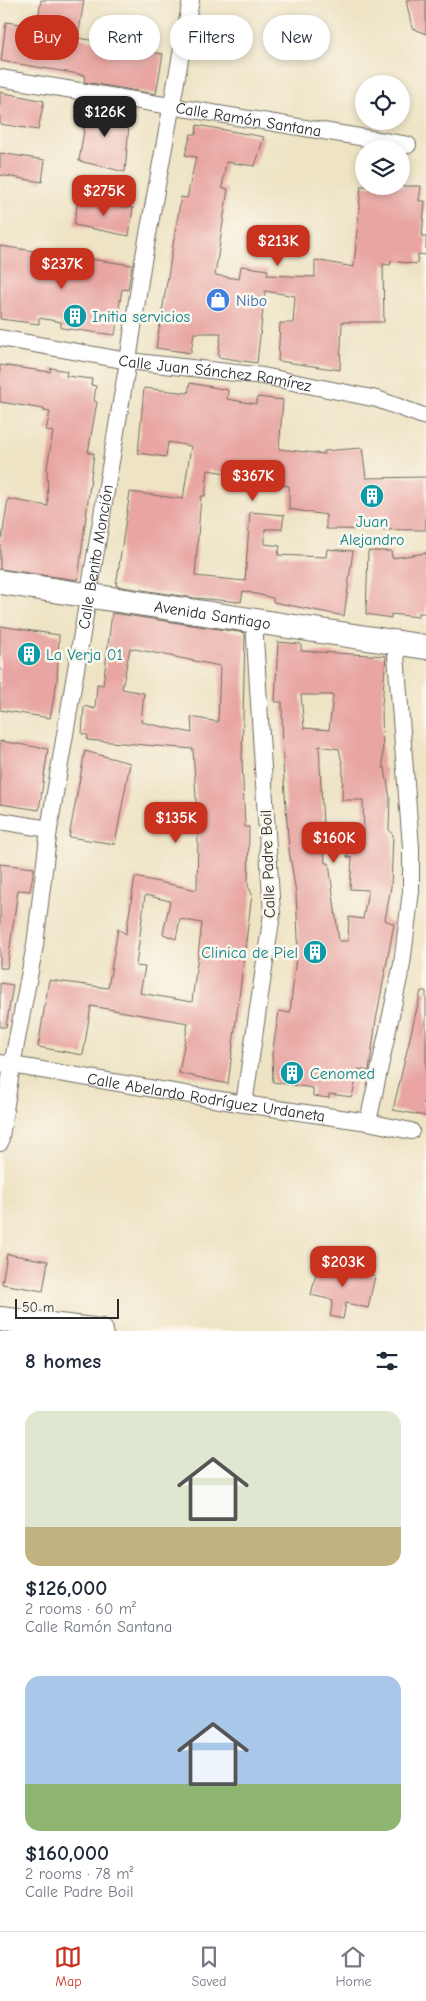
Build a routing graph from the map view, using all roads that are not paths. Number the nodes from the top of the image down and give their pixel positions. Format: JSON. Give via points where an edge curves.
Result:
{"nodes":[{"id":1,"x":191,"y":0,"type":"edge"},
{"id":2,"x":0,"y":78,"type":"edge"},
{"id":3,"x":172,"y":105,"type":"junction"},
{"id":4,"x":378,"y":140,"type":"edge"},
{"id":5,"x":0,"y":338,"type":"edge"},
{"id":6,"x":128,"y":361,"type":"junction"},
{"id":7,"x":426,"y":416,"type":"edge"},
{"id":8,"x":0,"y":582,"type":"edge"},
{"id":9,"x":90,"y":596,"type":"junction"},
{"id":10,"x":254,"y":622,"type":"junction"},
{"id":11,"x":395,"y":642,"type":"junction"},
{"id":12,"x":426,"y":648,"type":"edge"},
{"id":13,"x":0,"y":821,"type":"edge"},
{"id":14,"x":49,"y":829,"type":"junction"},
{"id":15,"x":6,"y":1064,"type":"edge"},
{"id":16,"x":244,"y":1104,"type":"junction"},
{"id":17,"x":368,"y":1122,"type":"junction"},
{"id":18,"x":411,"y":1131,"type":"dead end"},
{"id":19,"x":0,"y":1143,"type":"edge"},
{"id":20,"x":0,"y":1319,"type":"edge"},
{"id":21,"x":91,"y":1330,"type":"edge"}],
"edges":[{"from":1,"to":3,"type":"street","name":"Calle Benito Monción"},
{"from":2,"to":3,"type":"street","name":"Calle Ramón Santana"},
{"from":3,"to":4,"type":"street","name":"Calle Ramón Santana"},
{"from":3,"to":6,"type":"street","name":"Calle Benito Monción"},
{"from":5,"to":6,"type":"street","name":"Calle Juan Sánchez Ramírez"},
{"from":6,"to":7,"type":"street","name":"Calle Juan Sánchez Ramírez","via":[[263,376],[377,399]]},
{"from":6,"to":9,"type":"street","name":"Calle Benito Monción"},
{"from":8,"to":9,"type":"main road","name":"Avenida Santiago"},
{"from":9,"to":10,"type":"main road","name":"Avenida Santiago"},
{"from":9,"to":14,"type":"street","name":"Calle Benito Monción"},
{"from":10,"to":11,"type":"main road","name":"Avenida Santiago"},
{"from":10,"to":16,"type":"street","name":"Calle Padre Boil","via":[[272,914]]},
{"from":11,"to":12,"type":"main road","name":"Avenida Santiago"},
{"from":11,"to":17,"type":"street","via":[[411,847],[411,891],[402,964]]},
{"from":13,"to":14,"type":"street"},
{"from":14,"to":15,"type":"street","name":"Calle Benito Monción","via":[[35,945]]},
{"from":15,"to":16,"type":"street","name":"Calle Abelardo Rodríguez Urdaneta"},
{"from":15,"to":19,"type":"street","name":"Calle Benito Monción"},
{"from":16,"to":17,"type":"street","name":"Calle Abelardo Rodríguez Urdaneta"},
{"from":17,"to":18,"type":"street","name":"Calle Abelardo Rodríguez Urdaneta"},
{"from":20,"to":21,"type":"main road"}]}
